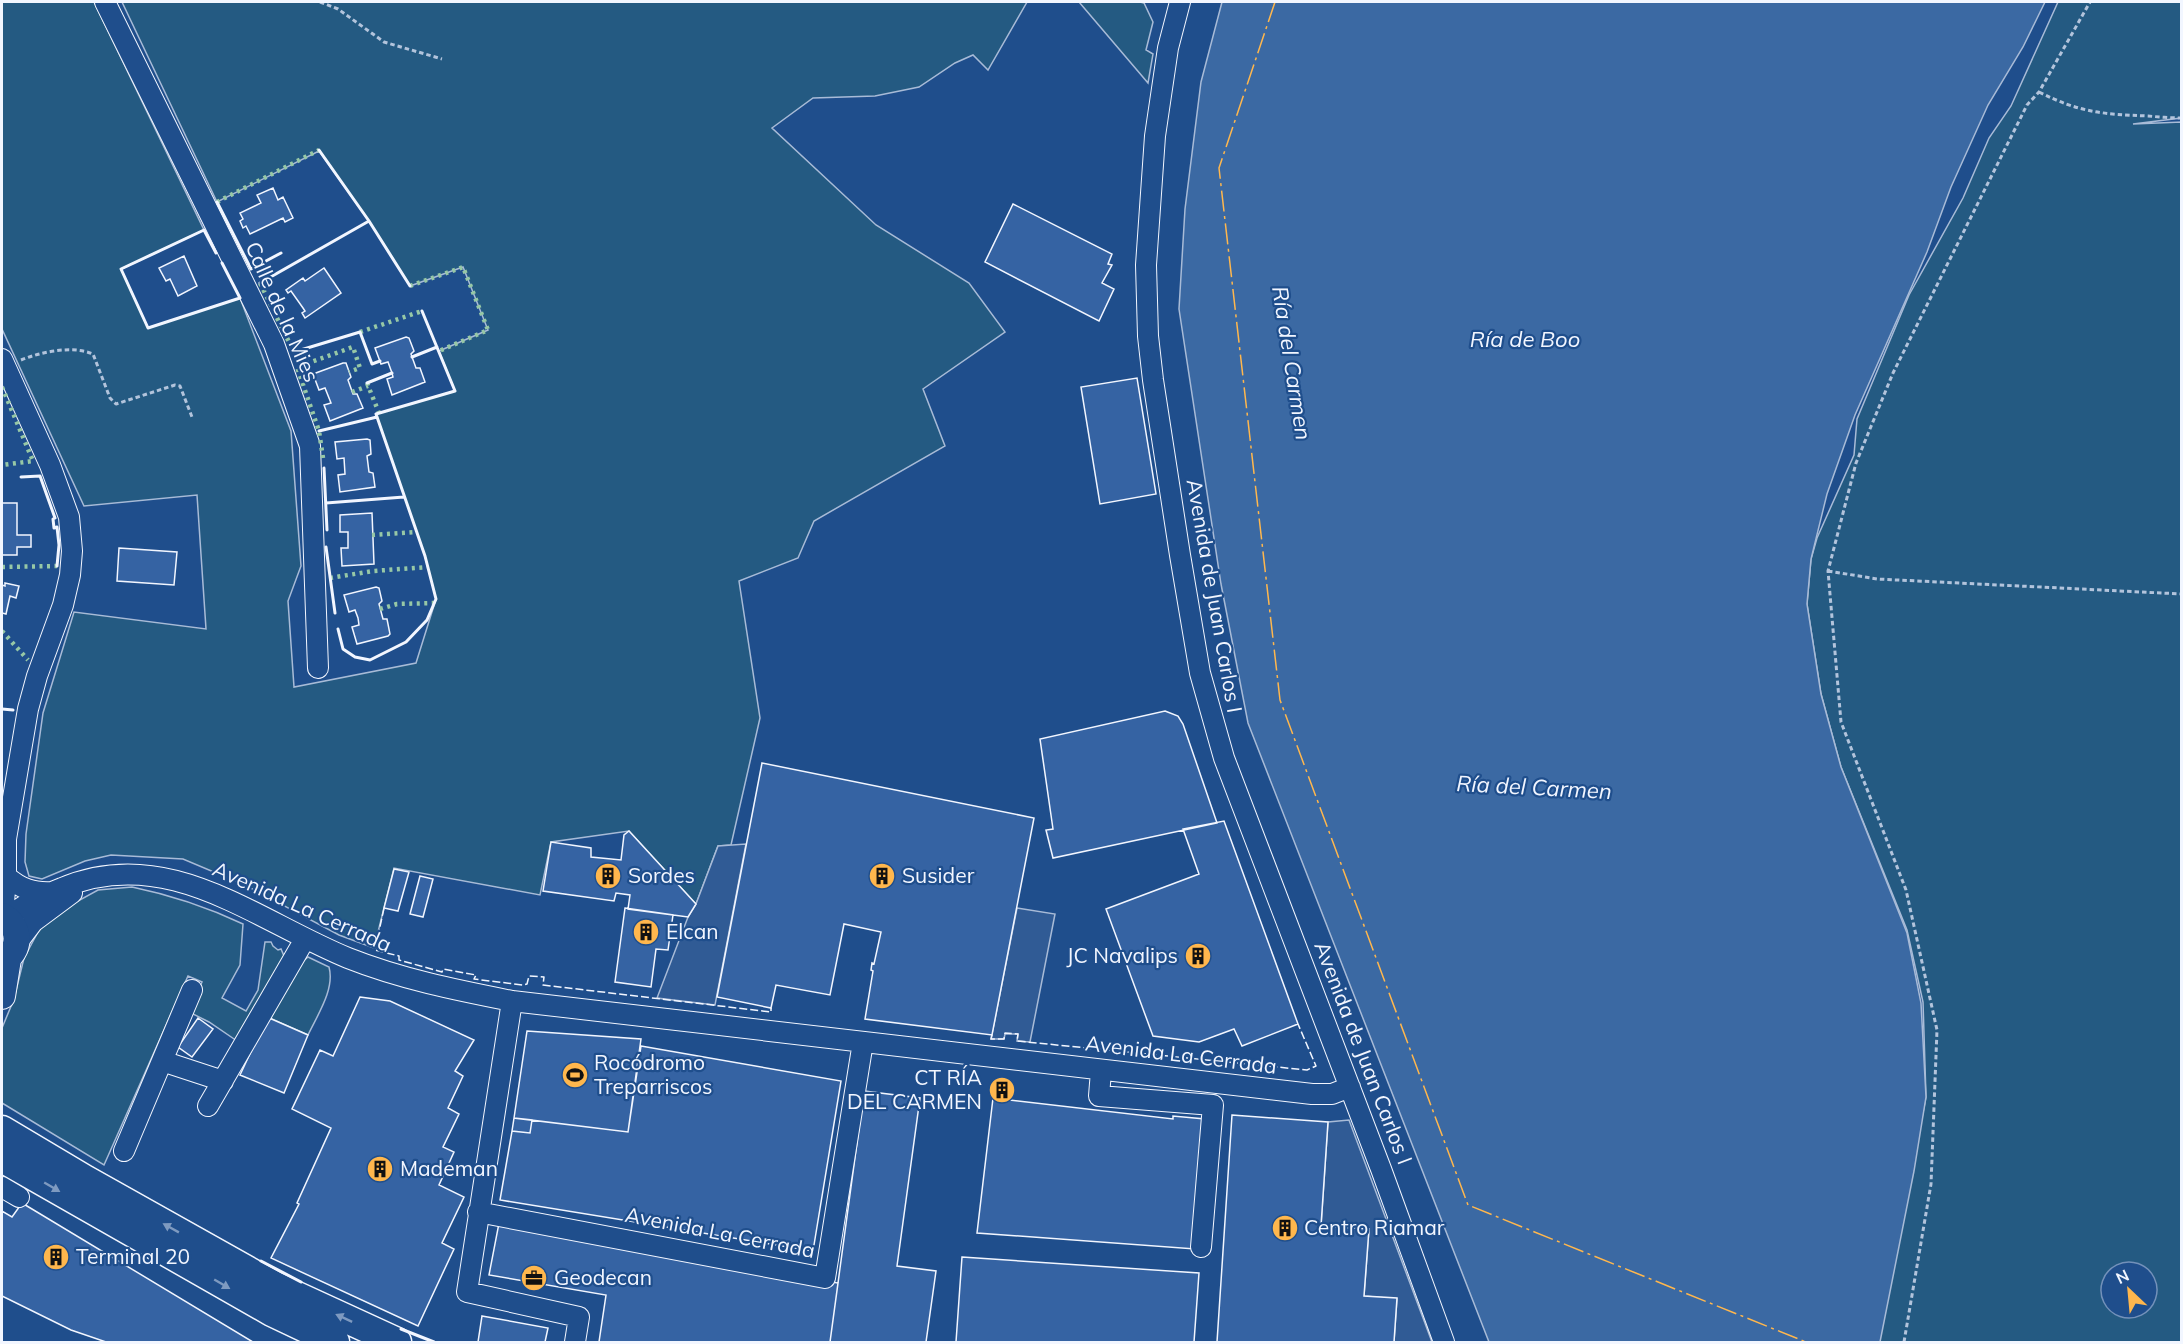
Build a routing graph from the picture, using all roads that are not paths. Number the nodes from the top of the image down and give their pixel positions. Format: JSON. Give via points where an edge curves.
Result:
{"nodes":[{"id":1,"x":105,"y":2,"type":"edge"},
{"id":2,"x":1180,"y":2,"type":"edge"},
{"id":3,"x":3,"y":363,"type":"edge"},
{"id":4,"x":318,"y":668,"type":"dead end"},
{"id":5,"x":4,"y":847,"type":"edge"},
{"id":6,"x":106,"y":875,"type":"junction"},
{"id":7,"x":6,"y":876,"type":"junction"},
{"id":8,"x":52,"y":892,"type":"junction"},
{"id":9,"x":4,"y":917,"type":"edge"},
{"id":10,"x":306,"y":939,"type":"junction"},
{"id":11,"x":9,"y":955,"type":"edge"},
{"id":12,"x":192,"y":990,"type":"dead end"},
{"id":13,"x":2,"y":996,"type":"edge"},
{"id":14,"x":512,"y":1001,"type":"junction"},
{"id":15,"x":863,"y":1042,"type":"junction"},
{"id":16,"x":162,"y":1061,"type":"junction"},
{"id":17,"x":1101,"y":1071,"type":"junction"},
{"id":18,"x":223,"y":1081,"type":"junction"},
{"id":19,"x":1350,"y":1087,"type":"junction"},
{"id":20,"x":208,"y":1106,"type":"dead end"},
{"id":21,"x":2,"y":1130,"type":"edge"},
{"id":22,"x":124,"y":1151,"type":"dead end"},
{"id":23,"x":2,"y":1158,"type":"edge"},
{"id":24,"x":2,"y":1187,"type":"edge"},
{"id":25,"x":19,"y":1197,"type":"dead end"},
{"id":26,"x":478,"y":1212,"type":"junction"},
{"id":27,"x":1201,"y":1246,"type":"dead end"},
{"id":28,"x":335,"y":1342,"type":"edge"},
{"id":29,"x":397,"y":1342,"type":"edge"},
{"id":30,"x":575,"y":1342,"type":"edge"},
{"id":31,"x":1444,"y":1342,"type":"edge"}],
"edges":[{"from":1,"to":4,"type":"street","name":"Calle de la Mies","via":[[274,344],[306,435]]},
{"from":2,"to":19,"type":"street","name":"Avenida de Juan Carlos I","via":[[1168,48],[1155,136],[1146,265],[1153,380],[1180,555],[1200,673],[1216,734]]},
{"from":3,"to":5,"type":"street","via":[[50,465],[69,517],[72,551],[63,605],[27,709]]},
{"from":5,"to":7,"type":"street"},
{"from":6,"to":8,"type":"street","name":"Avenida La Cerrada"},
{"from":6,"to":10,"type":"street","name":"Avenida La Cerrada","via":[[146,873],[191,884]]},
{"from":6,"to":11,"type":"street","name":"Avenida La Cerrada","via":[[49,908],[33,922]]},
{"from":7,"to":8,"type":"street","name":"Avenida La Cerrada","via":[[25,889]]},
{"from":7,"to":9,"type":"street"},
{"from":8,"to":9,"type":"street","name":"Avenida La Cerrada"},
{"from":9,"to":11,"type":"main road","via":[[15,930]]},
{"from":10,"to":14,"type":"street","name":"Avenida La Cerrada","via":[[397,975]]},
{"from":10,"to":18,"type":"street"},
{"from":11,"to":13,"type":"main road"},
{"from":12,"to":16,"type":"street"},
{"from":14,"to":15,"type":"street","name":"Avenida La Cerrada"},
{"from":14,"to":26,"type":"street"},
{"from":15,"to":17,"type":"street","name":"Avenida La Cerrada"},
{"from":15,"to":26,"type":"street","name":"Avenida La Cerrada","via":[[825,1278]]},
{"from":16,"to":18,"type":"street"},
{"from":16,"to":22,"type":"street"},
{"from":17,"to":19,"type":"street","name":"Avenida La Cerrada","via":[[1312,1094],[1332,1094]]},
{"from":17,"to":27,"type":"street","via":[[1099,1096],[1213,1105]]},
{"from":18,"to":20,"type":"street"},
{"from":19,"to":31,"type":"street","name":"Avenida de Juan Carlos I"},
{"from":29,"to":21,"type":"highway","one_way":true,"via":[[275,1286]]},
{"from":23,"to":28,"type":"highway","one_way":true,"via":[[272,1312]]},
{"from":24,"to":25,"type":"street"},
{"from":26,"to":30,"type":"street","via":[[467,1292],[579,1317]]}]}
